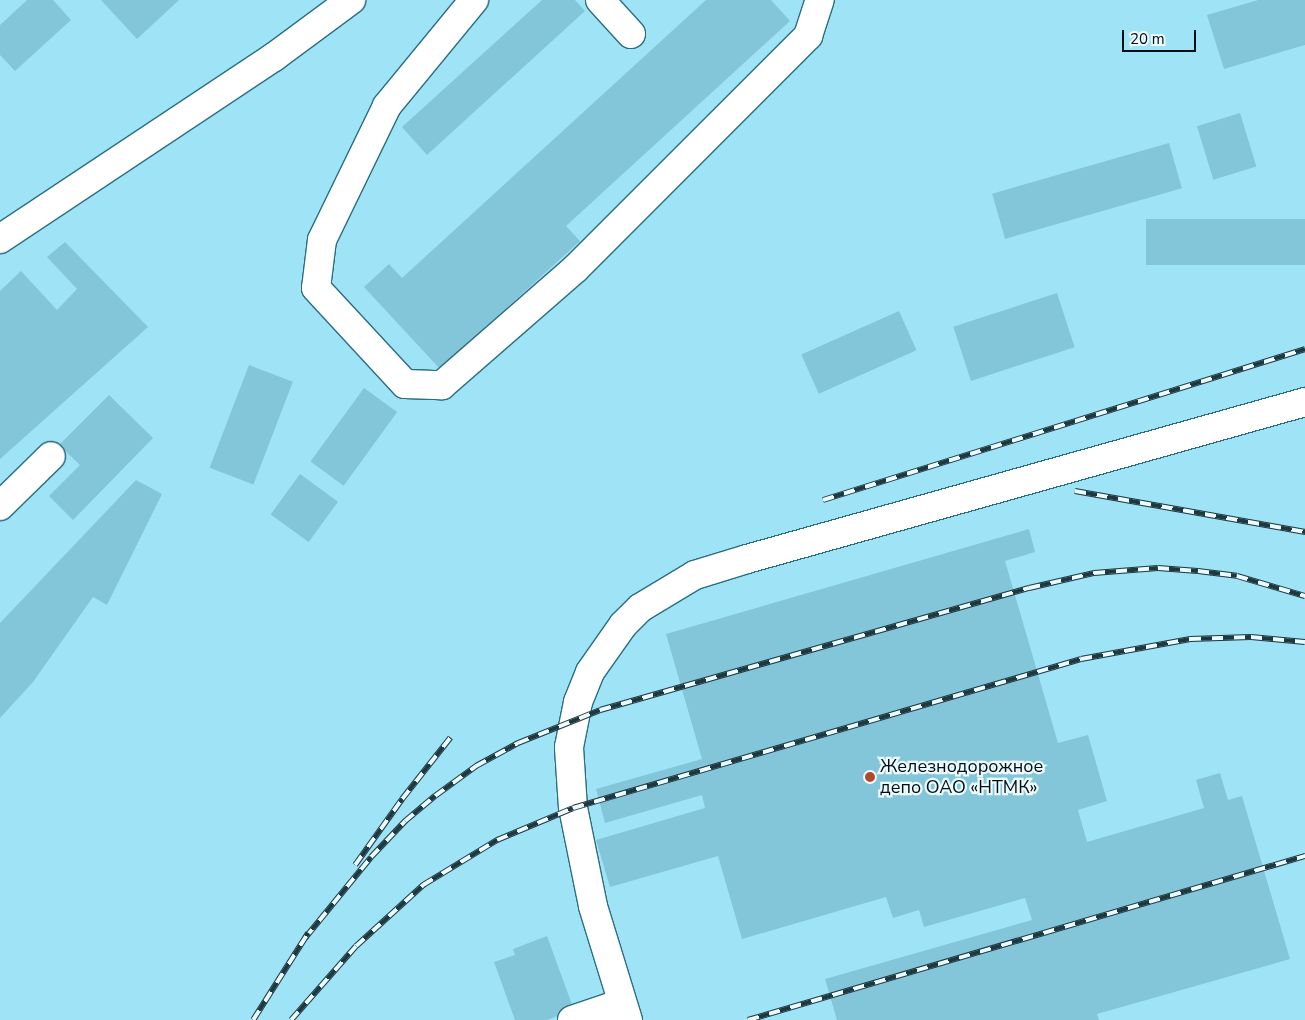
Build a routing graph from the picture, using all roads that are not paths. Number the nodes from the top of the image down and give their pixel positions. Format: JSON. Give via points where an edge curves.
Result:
{"nodes":[{"id":1,"x":351,"y":0,"type":"edge"},
{"id":2,"x":474,"y":0,"type":"edge"},
{"id":3,"x":600,"y":0,"type":"edge"},
{"id":4,"x":820,"y":0,"type":"edge"},
{"id":5,"x":631,"y":34,"type":"dead end"},
{"id":6,"x":0,"y":239,"type":"edge"},
{"id":7,"x":1305,"y":402,"type":"edge"},
{"id":8,"x":51,"y":456,"type":"dead end"},
{"id":9,"x":0,"y":506,"type":"edge"},
{"id":10,"x":625,"y":1012,"type":"edge"},
{"id":11,"x":572,"y":1020,"type":"edge"}],
"edges":[{"from":1,"to":6,"type":"lane","via":[[274,57]]},
{"from":2,"to":4,"type":"lane","via":[[387,106],[322,240],[316,288],[405,384],[442,385],[575,269],[808,36]]},
{"from":3,"to":5,"type":"lane"},
{"from":7,"to":10,"type":"lane","via":[[746,558],[695,575],[640,608],[623,625],[590,672],[578,702],[569,747],[577,833],[593,906]]},
{"from":8,"to":9,"type":"lane"},
{"from":10,"to":11,"type":"lane"}]}
